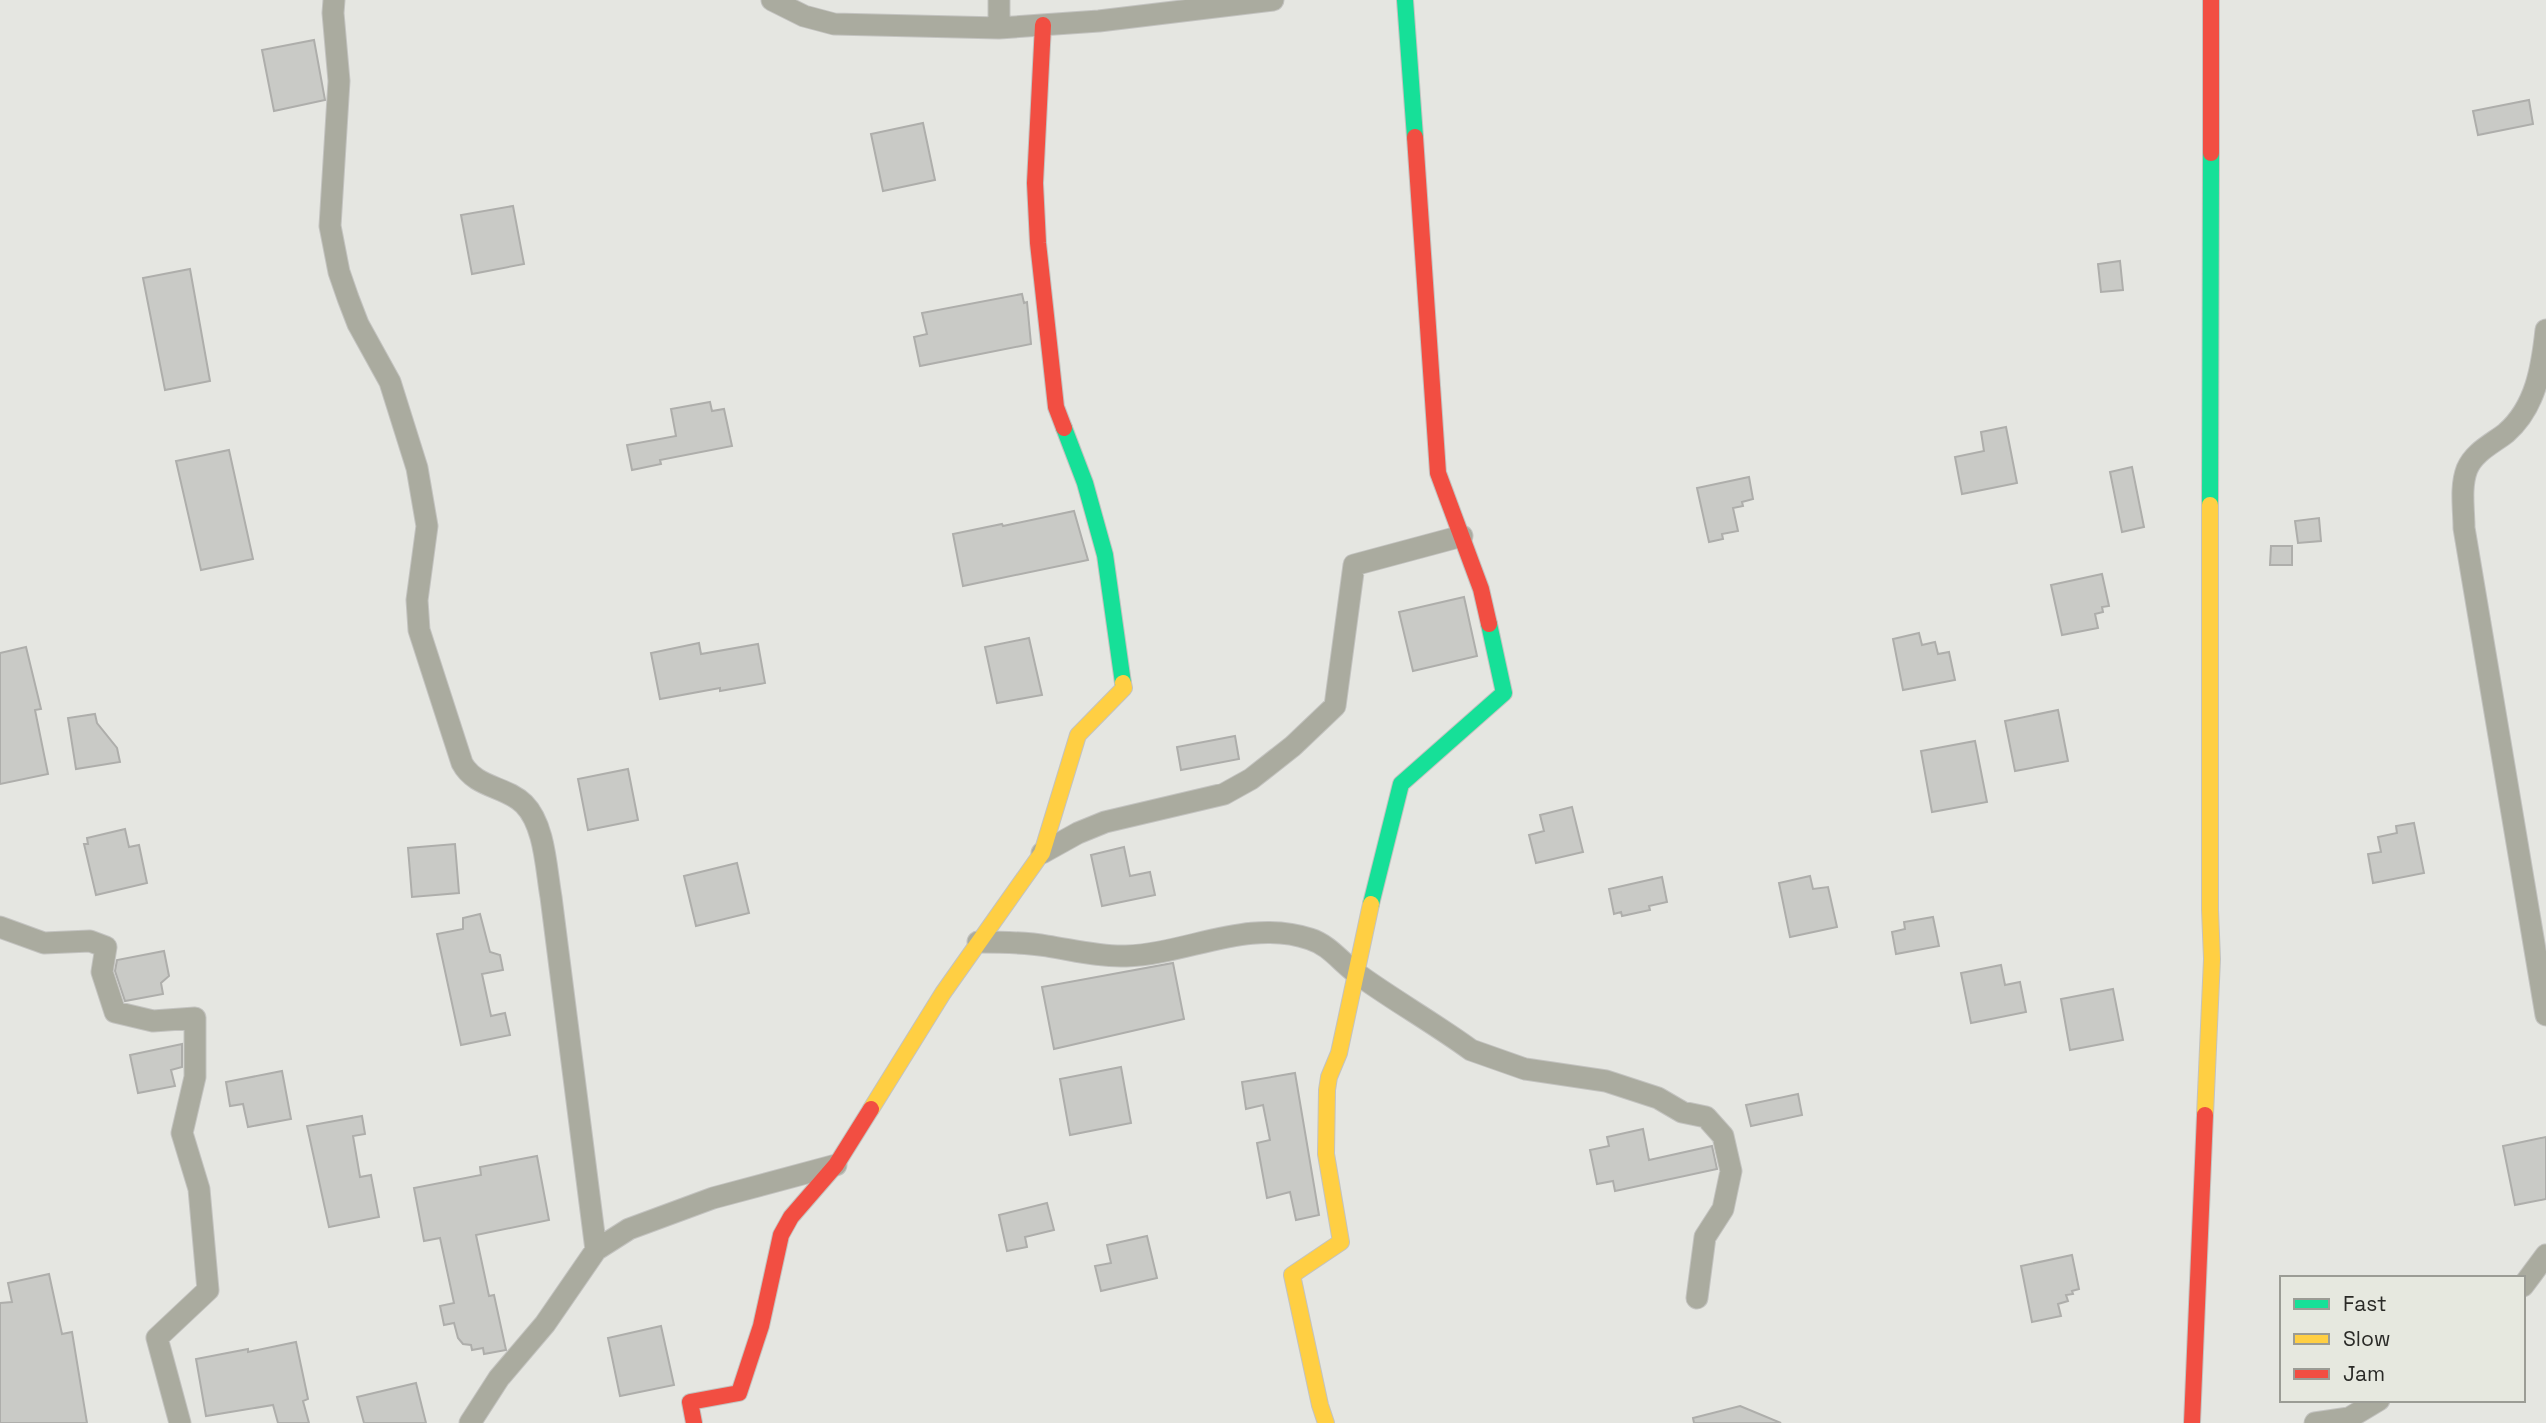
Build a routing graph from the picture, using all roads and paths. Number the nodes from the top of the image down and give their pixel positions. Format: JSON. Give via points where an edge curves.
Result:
{"nodes":[{"id":1,"x":334,"y":0,"type":"edge"},
{"id":2,"x":772,"y":0,"type":"edge"},
{"id":3,"x":999,"y":0,"type":"edge"},
{"id":4,"x":1273,"y":0,"type":"edge"},
{"id":5,"x":1405,"y":0,"type":"edge"},
{"id":6,"x":2211,"y":0,"type":"edge"},
{"id":7,"x":1043,"y":25,"type":"junction"},
{"id":8,"x":999,"y":29,"type":"junction"},
{"id":9,"x":2546,"y":330,"type":"edge"},
{"id":10,"x":2543,"y":375,"type":"edge"},
{"id":11,"x":1462,"y":536,"type":"junction"},
{"id":12,"x":1042,"y":853,"type":"junction"},
{"id":13,"x":0,"y":927,"type":"edge"},
{"id":14,"x":978,"y":942,"type":"junction"},
{"id":15,"x":1355,"y":972,"type":"junction"},
{"id":16,"x":2546,"y":1015,"type":"edge"},
{"id":17,"x":836,"y":1165,"type":"junction"},
{"id":18,"x":596,"y":1250,"type":"junction"},
{"id":19,"x":2546,"y":1255,"type":"edge"},
{"id":20,"x":2525,"y":1283,"type":"edge"},
{"id":21,"x":1697,"y":1298,"type":"dead end"},
{"id":22,"x":2376,"y":1402,"type":"edge"},
{"id":23,"x":180,"y":1423,"type":"edge"},
{"id":24,"x":470,"y":1423,"type":"edge"},
{"id":25,"x":694,"y":1423,"type":"edge"},
{"id":26,"x":1326,"y":1423,"type":"edge"},
{"id":27,"x":2192,"y":1423,"type":"edge"},
{"id":28,"x":2315,"y":1423,"type":"edge"}],
"edges":[{"from":1,"to":18,"type":"street","via":[[339,81],[330,226],[339,272],[358,324],[390,382],[417,468],[427,526],[417,600],[419,630],[462,763],[471,776],[517,798],[531,813],[539,836],[551,897]]},
{"from":2,"to":8,"type":"street","via":[[834,24]]},
{"from":3,"to":8,"type":"street"},
{"from":4,"to":7,"type":"street"},
{"from":5,"to":11,"type":"street","via":[[1438,473]]},
{"from":6,"to":27,"type":"street","via":[[2212,958]]},
{"from":7,"to":8,"type":"street"},
{"from":7,"to":12,"type":"street","via":[[1035,183],[1056,407],[1105,555],[1124,688],[1078,735]]},
{"from":9,"to":10,"type":"street"},
{"from":10,"to":16,"type":"street","via":[[2521,415],[2468,467],[2463,501]]},
{"from":11,"to":12,"type":"street","via":[[1354,565],[1335,706],[1293,747],[1224,794],[1105,822]]},
{"from":11,"to":15,"type":"street","via":[[1481,589],[1504,693],[1401,784]]},
{"from":12,"to":14,"type":"street"},
{"from":13,"to":23,"type":"street","via":[[44,943],[90,941],[106,947],[102,972],[115,1012],[153,1021],[195,1018],[195,1077],[182,1133],[199,1189],[208,1290],[157,1338]]},
{"from":14,"to":15,"type":"street","via":[[1018,942],[1125,957],[1231,935],[1280,933],[1328,947]]},
{"from":14,"to":17,"type":"street"},
{"from":15,"to":21,"type":"street","via":[[1489,1058],[1525,1069],[1606,1081],[1706,1117],[1723,1136],[1731,1171],[1723,1209],[1705,1237]]},
{"from":15,"to":26,"type":"street","via":[[1342,1043],[1327,1090],[1326,1154],[1341,1242],[1292,1275]]},
{"from":17,"to":18,"type":"street","via":[[690,1206],[629,1229]]},
{"from":17,"to":25,"type":"street","via":[[781,1235],[761,1326],[739,1393],[690,1402]]},
{"from":18,"to":24,"type":"street"},
{"from":19,"to":20,"type":"street"},
{"from":22,"to":28,"type":"street","via":[[2349,1418]]}]}
